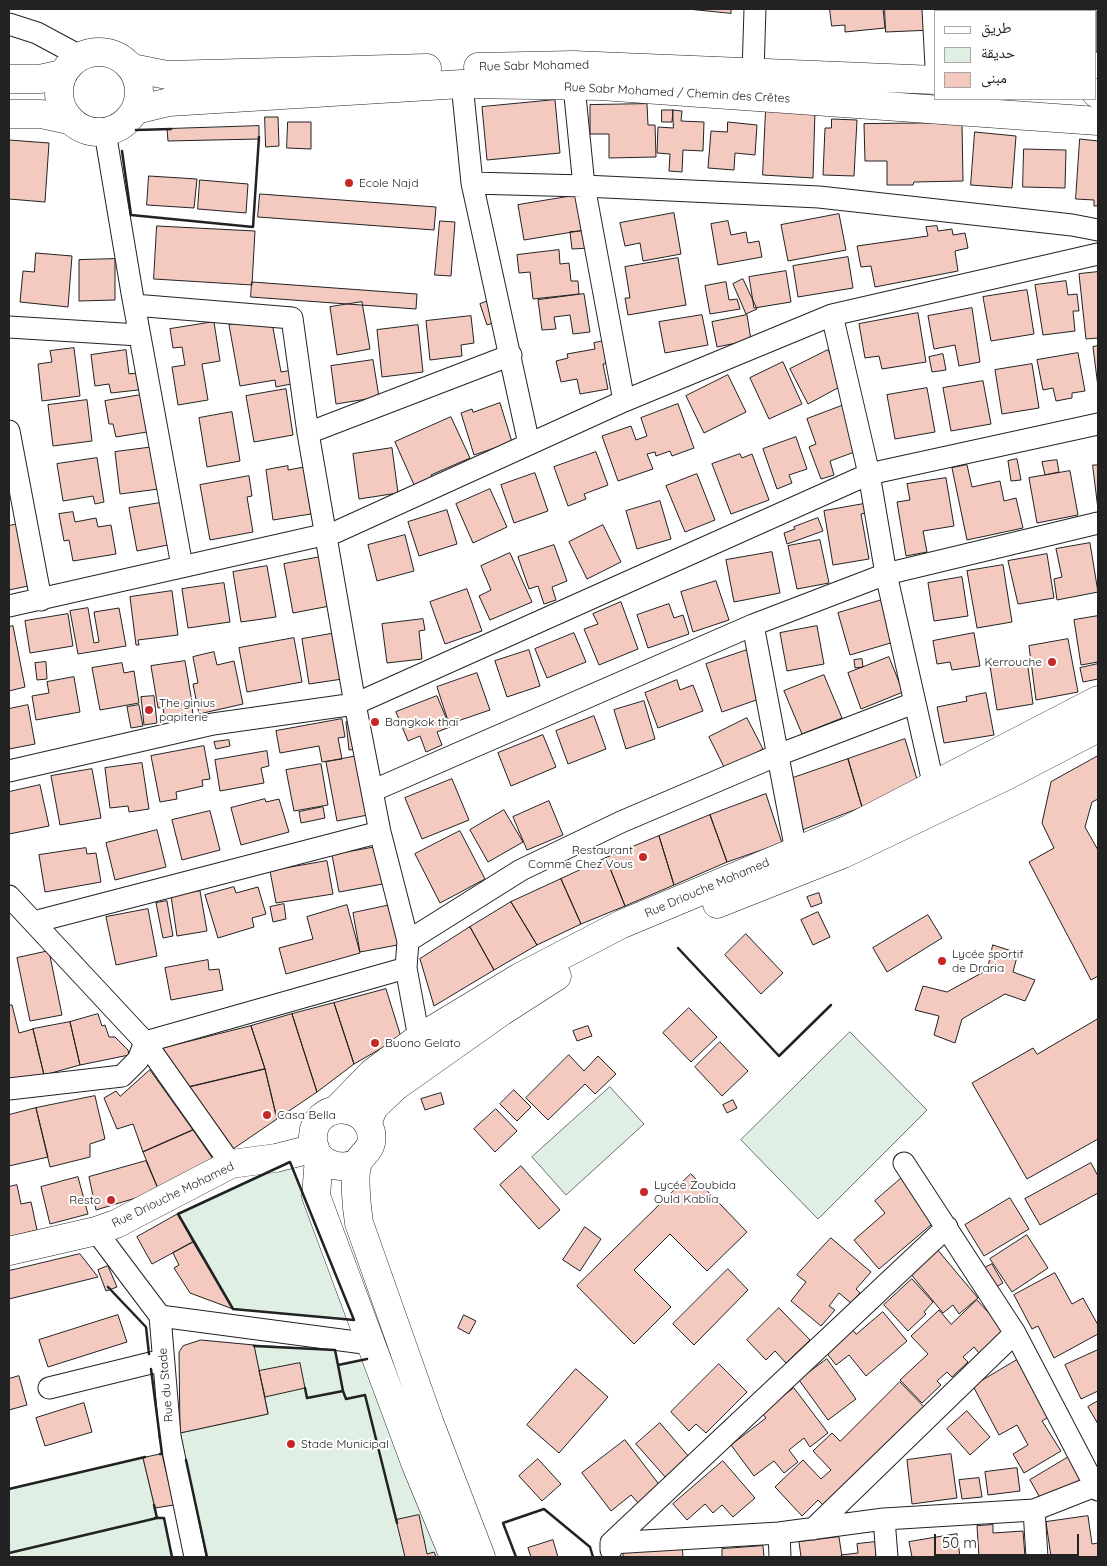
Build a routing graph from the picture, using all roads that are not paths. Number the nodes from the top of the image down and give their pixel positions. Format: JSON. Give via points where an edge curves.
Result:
{"nodes":[{"id":1,"x":756,"y":9,"type":"edge"},
{"id":2,"x":933,"y":9,"type":"edge"},
{"id":3,"x":9,"y":24,"type":"edge"},
{"id":4,"x":934,"y":28,"type":"edge"},
{"id":5,"x":70,"y":65,"type":"junction"},
{"id":6,"x":132,"y":68,"type":"junction"},
{"id":7,"x":753,"y":72,"type":"junction"},
{"id":8,"x":9,"y":78,"type":"edge"},
{"id":9,"x":934,"y":80,"type":"edge"},
{"id":10,"x":462,"y":84,"type":"junction"},
{"id":11,"x":574,"y":86,"type":"junction"},
{"id":12,"x":136,"y":110,"type":"junction"},
{"id":13,"x":9,"y":114,"type":"edge"},
{"id":14,"x":69,"y":120,"type":"junction"},
{"id":15,"x":1098,"y":122,"type":"edge"},
{"id":16,"x":105,"y":132,"type":"junction"},
{"id":17,"x":472,"y":184,"type":"junction"},
{"id":18,"x":584,"y":186,"type":"junction"},
{"id":19,"x":1098,"y":230,"type":"edge"},
{"id":20,"x":1098,"y":254,"type":"edge"},
{"id":21,"x":134,"y":305,"type":"junction"},
{"id":22,"x":832,"y":315,"type":"junction"},
{"id":23,"x":9,"y":327,"type":"edge"},
{"id":24,"x":139,"y":335,"type":"junction"},
{"id":25,"x":511,"y":355,"type":"junction"},
{"id":26,"x":624,"y":401,"type":"junction"},
{"id":27,"x":1098,"y":424,"type":"edge"},
{"id":28,"x":9,"y":431,"type":"edge"},
{"id":29,"x":308,"y":433,"type":"junction"},
{"id":30,"x":529,"y":444,"type":"junction"},
{"id":31,"x":870,"y":474,"type":"junction"},
{"id":32,"x":1098,"y":523,"type":"edge"},
{"id":33,"x":325,"y":535,"type":"junction"},
{"id":34,"x":182,"y":566,"type":"junction"},
{"id":35,"x":886,"y":574,"type":"junction"},
{"id":36,"x":41,"y":600,"type":"junction"},
{"id":37,"x":9,"y":606,"type":"edge"},
{"id":38,"x":753,"y":625,"type":"junction"},
{"id":39,"x":1098,"y":700,"type":"edge"},
{"id":40,"x":914,"y":703,"type":"junction"},
{"id":41,"x":355,"y":704,"type":"junction"},
{"id":42,"x":1098,"y":728,"type":"edge"},
{"id":43,"x":778,"y":755,"type":"junction"},
{"id":44,"x":9,"y":771,"type":"edge"},
{"id":45,"x":934,"y":787,"type":"junction"},
{"id":46,"x":372,"y":791,"type":"junction"},
{"id":47,"x":380,"y":832,"type":"junction"},
{"id":48,"x":796,"y":851,"type":"junction"},
{"id":49,"x":9,"y":896,"type":"edge"},
{"id":50,"x":34,"y":922,"type":"junction"},
{"id":51,"x":408,"y":941,"type":"junction"},
{"id":52,"x":406,"y":968,"type":"junction"},
{"id":53,"x":419,"y":1038,"type":"junction"},
{"id":54,"x":145,"y":1042,"type":"junction"},
{"id":55,"x":9,"y":1089,"type":"edge"},
{"id":56,"x":337,"y":1109,"type":"junction"},
{"id":57,"x":367,"y":1123,"type":"junction"},
{"id":58,"x":316,"y":1144,"type":"junction"},
{"id":59,"x":904,"y":1162,"type":"dead end"},
{"id":60,"x":240,"y":1163,"type":"junction"},
{"id":61,"x":358,"y":1163,"type":"junction"},
{"id":62,"x":947,"y":1227,"type":"junction"},
{"id":63,"x":96,"y":1232,"type":"junction"},
{"id":64,"x":9,"y":1252,"type":"edge"},
{"id":65,"x":160,"y":1316,"type":"junction"},
{"id":66,"x":1015,"y":1333,"type":"junction"},
{"id":67,"x":371,"y":1344,"type":"junction"},
{"id":68,"x":163,"y":1360,"type":"junction"},
{"id":69,"x":49,"y":1388,"type":"dead end"},
{"id":70,"x":1097,"y":1488,"type":"edge"},
{"id":71,"x":1034,"y":1510,"type":"junction"},
{"id":72,"x":884,"y":1519,"type":"junction"},
{"id":73,"x":813,"y":1529,"type":"junction"},
{"id":74,"x":780,"y":1532,"type":"junction"},
{"id":75,"x":611,"y":1550,"type":"edge"},
{"id":76,"x":195,"y":1557,"type":"edge"},
{"id":77,"x":454,"y":1557,"type":"edge"},
{"id":78,"x":481,"y":1557,"type":"edge"},
{"id":79,"x":780,"y":1557,"type":"edge"},
{"id":80,"x":887,"y":1557,"type":"edge"},
{"id":81,"x":1037,"y":1557,"type":"edge"}],
"edges":[{"from":1,"to":7,"type":"street"},
{"from":2,"to":4,"type":"street"},
{"from":3,"to":5,"type":"street","via":[[38,33]]},
{"from":5,"to":6,"type":"main road","via":[[96,51],[122,58]]},
{"from":5,"to":8,"type":"main road","via":[[40,79]]},
{"from":5,"to":14,"type":"main road","via":[[59,86],[59,98]]},
{"from":6,"to":7,"type":"main road","name":"Rue Sabr Mohamed","via":[[167,75],[572,64]]},
{"from":6,"to":12,"type":"main road","via":[[140,89]]},
{"from":7,"to":9,"type":"main road","name":"Rue Sabr Mohamed"},
{"from":10,"to":11,"type":"main road","name":"Rue Sabr Mohamed / Chemin des Crêtes"},
{"from":10,"to":12,"type":"main road","name":"Rue Sabr Mohamed / Chemin des Crêtes","via":[[170,102]]},
{"from":10,"to":17,"type":"street"},
{"from":11,"to":15,"type":"main road","name":"Rue Sabr Mohamed / Chemin des Crêtes"},
{"from":11,"to":18,"type":"street"},
{"from":12,"to":16,"type":"main road","via":[[128,121]]},
{"from":13,"to":14,"type":"main road","via":[[41,114]]},
{"from":14,"to":16,"type":"main road","via":[[92,132]]},
{"from":16,"to":21,"type":"street"},
{"from":17,"to":18,"type":"street"},
{"from":17,"to":25,"type":"street"},
{"from":18,"to":19,"type":"street","via":[[819,197]]},
{"from":18,"to":26,"type":"street"},
{"from":20,"to":22,"type":"street"},
{"from":21,"to":24,"type":"street"},
{"from":21,"to":29,"type":"street","via":[[292,318]]},
{"from":22,"to":26,"type":"street"},
{"from":22,"to":31,"type":"street"},
{"from":23,"to":24,"type":"street"},
{"from":24,"to":34,"type":"street"},
{"from":25,"to":29,"type":"street"},
{"from":25,"to":30,"type":"street"},
{"from":26,"to":30,"type":"street"},
{"from":27,"to":31,"type":"street"},
{"from":28,"to":36,"type":"street"},
{"from":29,"to":33,"type":"street"},
{"from":30,"to":33,"type":"street"},
{"from":31,"to":35,"type":"street"},
{"from":31,"to":41,"type":"street"},
{"from":32,"to":35,"type":"street"},
{"from":33,"to":34,"type":"street"},
{"from":33,"to":41,"type":"street"},
{"from":34,"to":36,"type":"street"},
{"from":35,"to":38,"type":"street"},
{"from":35,"to":40,"type":"street"},
{"from":36,"to":37,"type":"street"},
{"from":38,"to":43,"type":"street"},
{"from":38,"to":46,"type":"street"},
{"from":39,"to":45,"type":"main road","name":"Rue Driouche Mohamed"},
{"from":40,"to":43,"type":"street"},
{"from":40,"to":45,"type":"street"},
{"from":41,"to":44,"type":"street","via":[[213,724]]},
{"from":41,"to":46,"type":"street"},
{"from":42,"to":57,"type":"main road","name":"Rue Driouche Mohamed","via":[[843,854],[615,946],[561,973],[396,1087],[374,1106]]},
{"from":43,"to":48,"type":"street"},
{"from":43,"to":51,"type":"street","via":[[621,822],[521,870]]},
{"from":45,"to":48,"type":"main road","name":"Rue Driouche Mohamed"},
{"from":46,"to":47,"type":"street"},
{"from":47,"to":50,"type":"street"},
{"from":47,"to":51,"type":"street"},
{"from":48,"to":53,"type":"main road","name":"Rue Driouche Mohamed","via":[[622,924],[520,977]]},
{"from":49,"to":50,"type":"street"},
{"from":50,"to":54,"type":"street"},
{"from":51,"to":52,"type":"street"},
{"from":52,"to":53,"type":"street"},
{"from":52,"to":54,"type":"street"},
{"from":53,"to":56,"type":"main road","name":"Rue Driouche Mohamed","via":[[372,1073]]},
{"from":54,"to":55,"type":"street","via":[[138,1060],[122,1076]]},
{"from":54,"to":60,"type":"street"},
{"from":56,"to":57,"type":"main road","via":[[350,1110]]},
{"from":56,"to":58,"type":"main road","via":[[326,1114]]},
{"from":57,"to":61,"type":"main road","via":[[371,1133],[370,1146]]},
{"from":58,"to":60,"type":"main road","name":"Rue Driouche Mohamed"},
{"from":58,"to":61,"type":"main road","via":[[326,1163],[339,1168]]},
{"from":58,"to":67,"type":"main road","via":[[316,1196]]},
{"from":59,"to":62,"type":"street"},
{"from":60,"to":63,"type":"main road","name":"Rue Driouche Mohamed"},
{"from":61,"to":78,"type":"main road","via":[[355,1198],[359,1223]]},
{"from":62,"to":66,"type":"street"},
{"from":62,"to":75,"type":"street"},
{"from":63,"to":64,"type":"main road","name":"Rue Driouche Mohamed"},
{"from":63,"to":65,"type":"street"},
{"from":65,"to":67,"type":"street"},
{"from":65,"to":68,"type":"street","name":"Rue du Stade"},
{"from":66,"to":70,"type":"street"},
{"from":66,"to":73,"type":"street"},
{"from":67,"to":77,"type":"main road"},
{"from":68,"to":69,"type":"street"},
{"from":68,"to":76,"type":"street","name":"Rue du Stade","via":[[170,1436]]},
{"from":70,"to":71,"type":"street"},
{"from":71,"to":72,"type":"street"},
{"from":71,"to":81,"type":"street"},
{"from":72,"to":73,"type":"street"},
{"from":72,"to":80,"type":"street"},
{"from":73,"to":74,"type":"street"},
{"from":74,"to":75,"type":"street"},
{"from":74,"to":79,"type":"street"}]}
